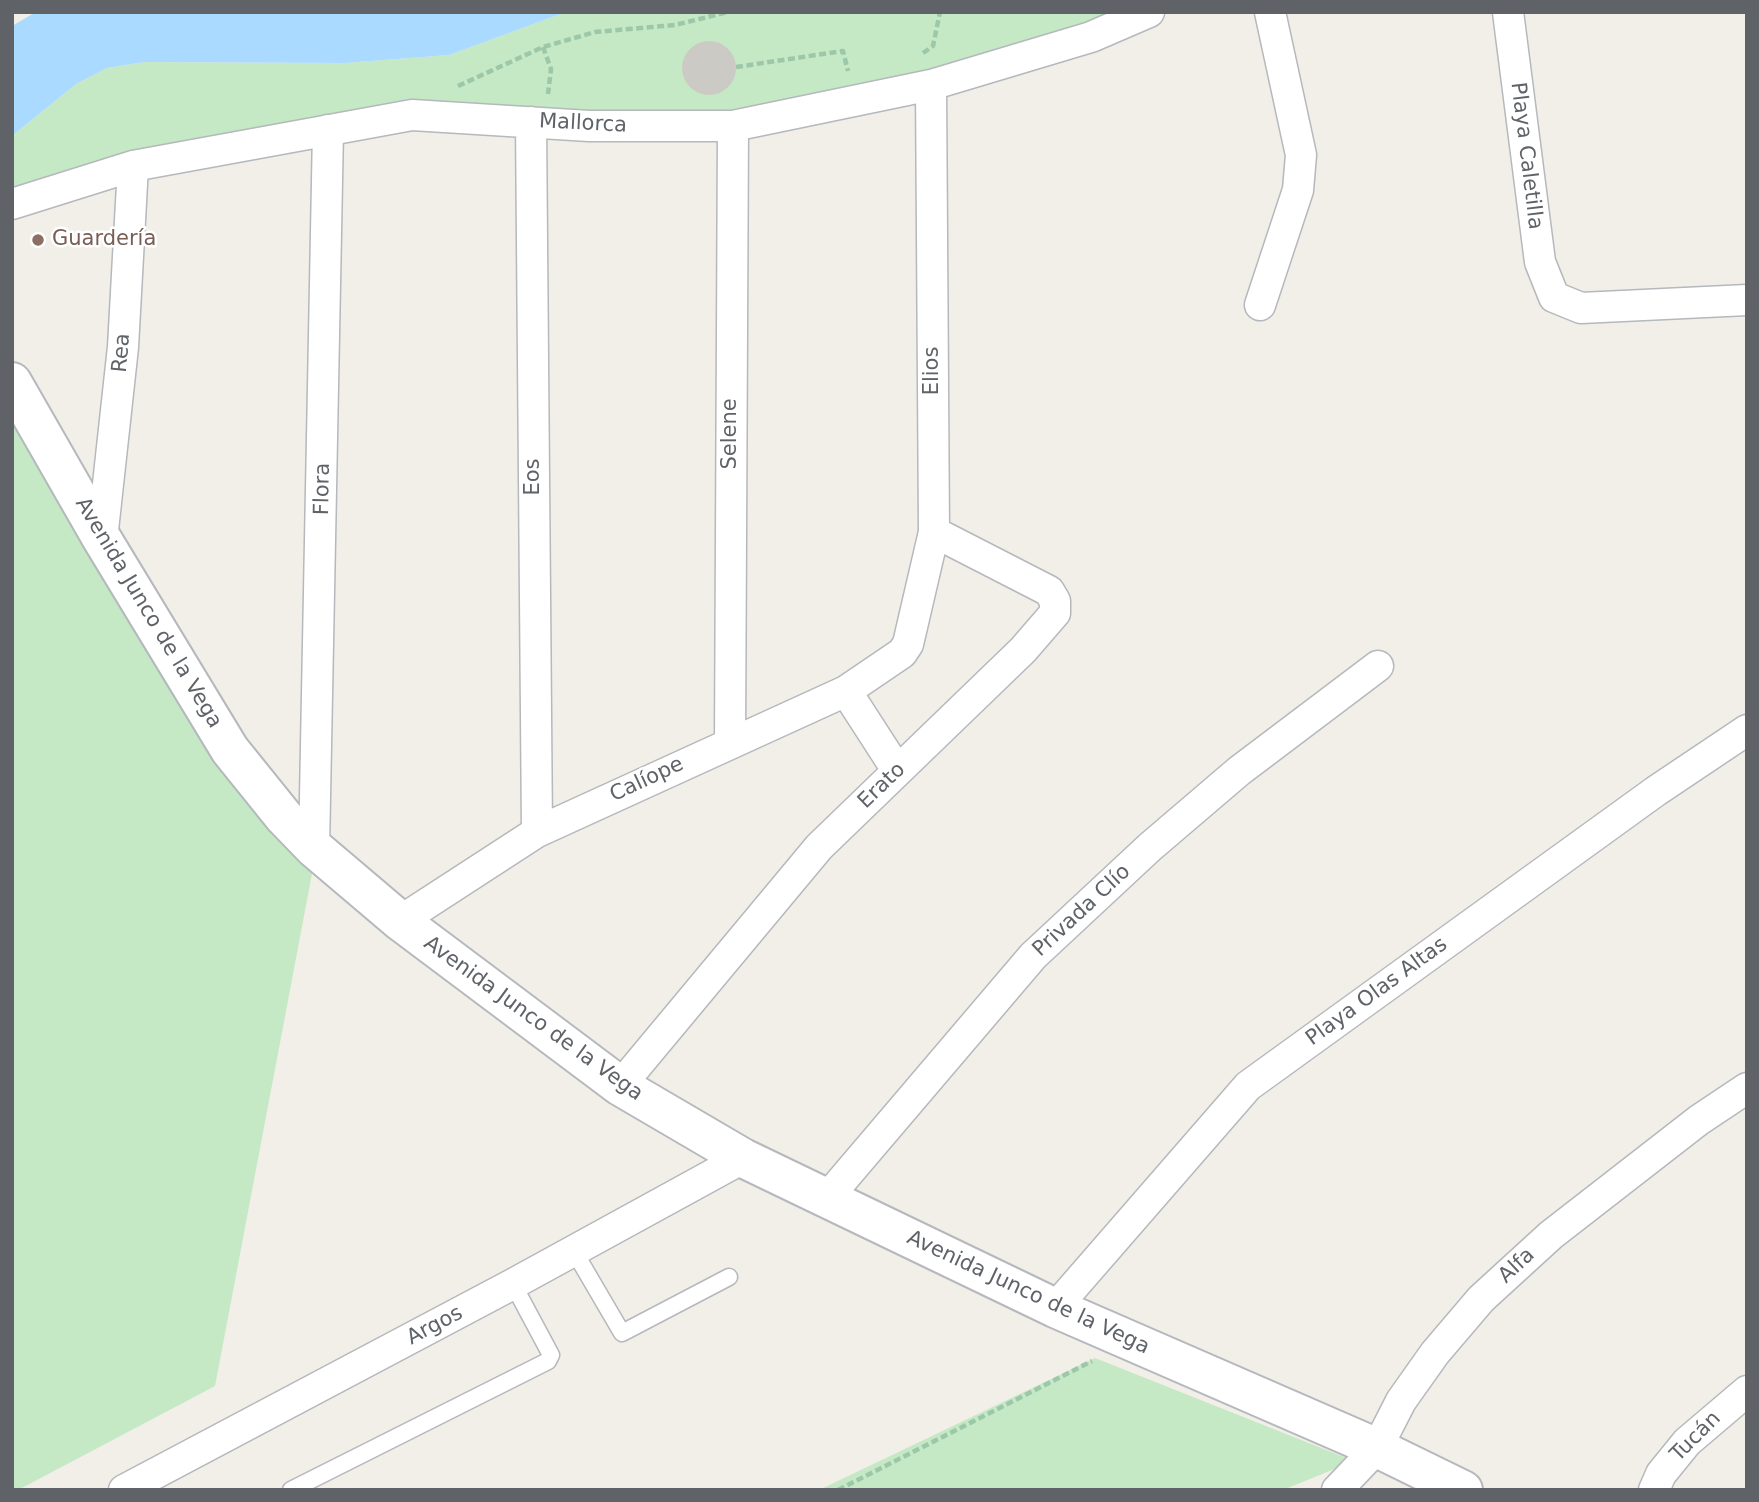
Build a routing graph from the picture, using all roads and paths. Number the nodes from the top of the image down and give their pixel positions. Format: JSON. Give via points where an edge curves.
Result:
{"nodes":[{"id":1,"x":729,"y":12,"type":"edge"},
{"id":2,"x":940,"y":12,"type":"edge"},
{"id":3,"x":1149,"y":12,"type":"edge"},
{"id":4,"x":1270,"y":12,"type":"edge"},
{"id":5,"x":1508,"y":12,"type":"edge"},
{"id":6,"x":544,"y":47,"type":"junction"},
{"id":7,"x":916,"y":59,"type":"dead end"},
{"id":8,"x":736,"y":67,"type":"dead end"},
{"id":9,"x":862,"y":69,"type":"dead end"},
{"id":10,"x":848,"y":72,"type":"junction"},
{"id":11,"x":835,"y":74,"type":"dead end"},
{"id":12,"x":931,"y":85,"type":"junction"},
{"id":13,"x":466,"y":90,"type":"dead end"},
{"id":14,"x":533,"y":109,"type":"junction"},
{"id":15,"x":733,"y":126,"type":"junction"},
{"id":16,"x":328,"y":130,"type":"junction"},
{"id":17,"x":133,"y":166,"type":"junction"},
{"id":18,"x":12,"y":204,"type":"edge"},
{"id":19,"x":1747,"y":300,"type":"edge"},
{"id":20,"x":1260,"y":305,"type":"dead end"},
{"id":21,"x":12,"y":382,"type":"edge"},
{"id":22,"x":933,"y":532,"type":"junction"},
{"id":23,"x":102,"y":539,"type":"junction"},
{"id":24,"x":902,"y":653,"type":"joint"},
{"id":25,"x":1378,"y":666,"type":"dead end"},
{"id":26,"x":846,"y":691,"type":"junction"},
{"id":27,"x":1747,"y":730,"type":"edge"},
{"id":28,"x":730,"y":742,"type":"junction"},
{"id":29,"x":898,"y":770,"type":"junction"},
{"id":30,"x":537,"y":832,"type":"junction"},
{"id":31,"x":314,"y":848,"type":"junction"},
{"id":32,"x":400,"y":921,"type":"junction"},
{"id":33,"x":621,"y":1087,"type":"junction"},
{"id":34,"x":1747,"y":1088,"type":"edge"},
{"id":35,"x":743,"y":1158,"type":"junction"},
{"id":36,"x":827,"y":1198,"type":"junction"},
{"id":37,"x":574,"y":1251,"type":"junction"},
{"id":38,"x":729,"y":1277,"type":"dead end"},
{"id":39,"x":513,"y":1284,"type":"junction"},
{"id":40,"x":1055,"y":1308,"type":"junction"},
{"id":41,"x":1130,"y":1342,"type":"junction"},
{"id":42,"x":1747,"y":1391,"type":"edge"},
{"id":43,"x":1377,"y":1448,"type":"junction"},
{"id":44,"x":124,"y":1490,"type":"edge"},
{"id":45,"x":291,"y":1490,"type":"edge"},
{"id":46,"x":838,"y":1490,"type":"edge"},
{"id":47,"x":1337,"y":1490,"type":"edge"},
{"id":48,"x":1463,"y":1490,"type":"edge"},
{"id":49,"x":1654,"y":1490,"type":"edge"}],
"edges":[{"from":1,"to":6,"type":"path","via":[[675,24],[595,32]]},
{"from":2,"to":7,"type":"path","via":[[933,46]]},
{"from":3,"to":12,"type":"street","name":"Mallorca","via":[[1091,37]]},
{"from":4,"to":20,"type":"street","via":[[1301,155],[1298,190]]},
{"from":5,"to":19,"type":"street","name":"Playa Caletilla","via":[[1539,262],[1554,297],[1581,308]]},
{"from":6,"to":13,"type":"path","via":[[452,89]]},
{"from":6,"to":14,"type":"path","via":[[551,69],[548,97]]},
{"from":8,"to":10,"type":"path","via":[[843,51]]},
{"from":9,"to":10,"type":"path"},
{"from":10,"to":11,"type":"path"},
{"from":12,"to":15,"type":"street","name":"Mallorca"},
{"from":12,"to":22,"type":"street","name":"Elios"},
{"from":14,"to":15,"type":"street","name":"Mallorca","via":[[635,127]]},
{"from":14,"to":16,"type":"street","name":"Mallorca","via":[[412,115]]},
{"from":14,"to":30,"type":"street","name":"Eos"},
{"from":15,"to":28,"type":"street","name":"Selene"},
{"from":16,"to":17,"type":"street","name":"Mallorca"},
{"from":16,"to":31,"type":"street","name":"Flora"},
{"from":17,"to":18,"type":"street","name":"Mallorca"},
{"from":17,"to":23,"type":"street","name":"Rea","via":[[123,347]]},
{"from":21,"to":23,"type":"street","name":"Avenida Junco de la Vega"},
{"from":22,"to":24,"type":"street","name":"Elios","via":[[912,634]]},
{"from":22,"to":29,"type":"street","name":"Erato","via":[[1049,591],[1056,607],[1023,650]]},
{"from":23,"to":31,"type":"street","name":"Avenida Junco de la Vega","via":[[230,750]]},
{"from":24,"to":26,"type":"street","name":"Calíope"},
{"from":25,"to":36,"type":"street","name":"Privada Clío","via":[[1239,771],[1032,956]]},
{"from":26,"to":28,"type":"street","name":"Calíope"},
{"from":26,"to":29,"type":"street"},
{"from":27,"to":40,"type":"street","name":"Playa Olas Altas","via":[[1248,1086]]},
{"from":28,"to":30,"type":"street","name":"Calíope"},
{"from":29,"to":33,"type":"street","name":"Erato","via":[[788,882]]},
{"from":30,"to":32,"type":"street","name":"Calíope"},
{"from":31,"to":32,"type":"street","name":"Avenida Junco de la Vega"},
{"from":32,"to":33,"type":"street","name":"Avenida Junco de la Vega"},
{"from":33,"to":35,"type":"street","name":"Avenida Junco de la Vega"},
{"from":34,"to":43,"type":"street","name":"Alfa","via":[[1551,1234],[1481,1299],[1435,1353]]},
{"from":35,"to":36,"type":"street","name":"Avenida Junco de la Vega"},
{"from":35,"to":37,"type":"street","name":"Argos"},
{"from":36,"to":40,"type":"street","name":"Avenida Junco de la Vega"},
{"from":37,"to":38,"type":"lane","via":[[622,1333]]},
{"from":37,"to":39,"type":"street","name":"Argos"},
{"from":39,"to":44,"type":"street","name":"Argos"},
{"from":39,"to":45,"type":"lane","via":[[551,1355],[548,1360]]},
{"from":40,"to":41,"type":"street","name":"Avenida Junco de la Vega"},
{"from":41,"to":43,"type":"street","name":"Avenida Junco de la Vega"},
{"from":41,"to":46,"type":"path"},
{"from":42,"to":49,"type":"street","name":"Tucán","via":[[1687,1442]]},
{"from":43,"to":47,"type":"street","name":"Alfa"},
{"from":43,"to":48,"type":"street","name":"Avenida Junco de la Vega"}]}
